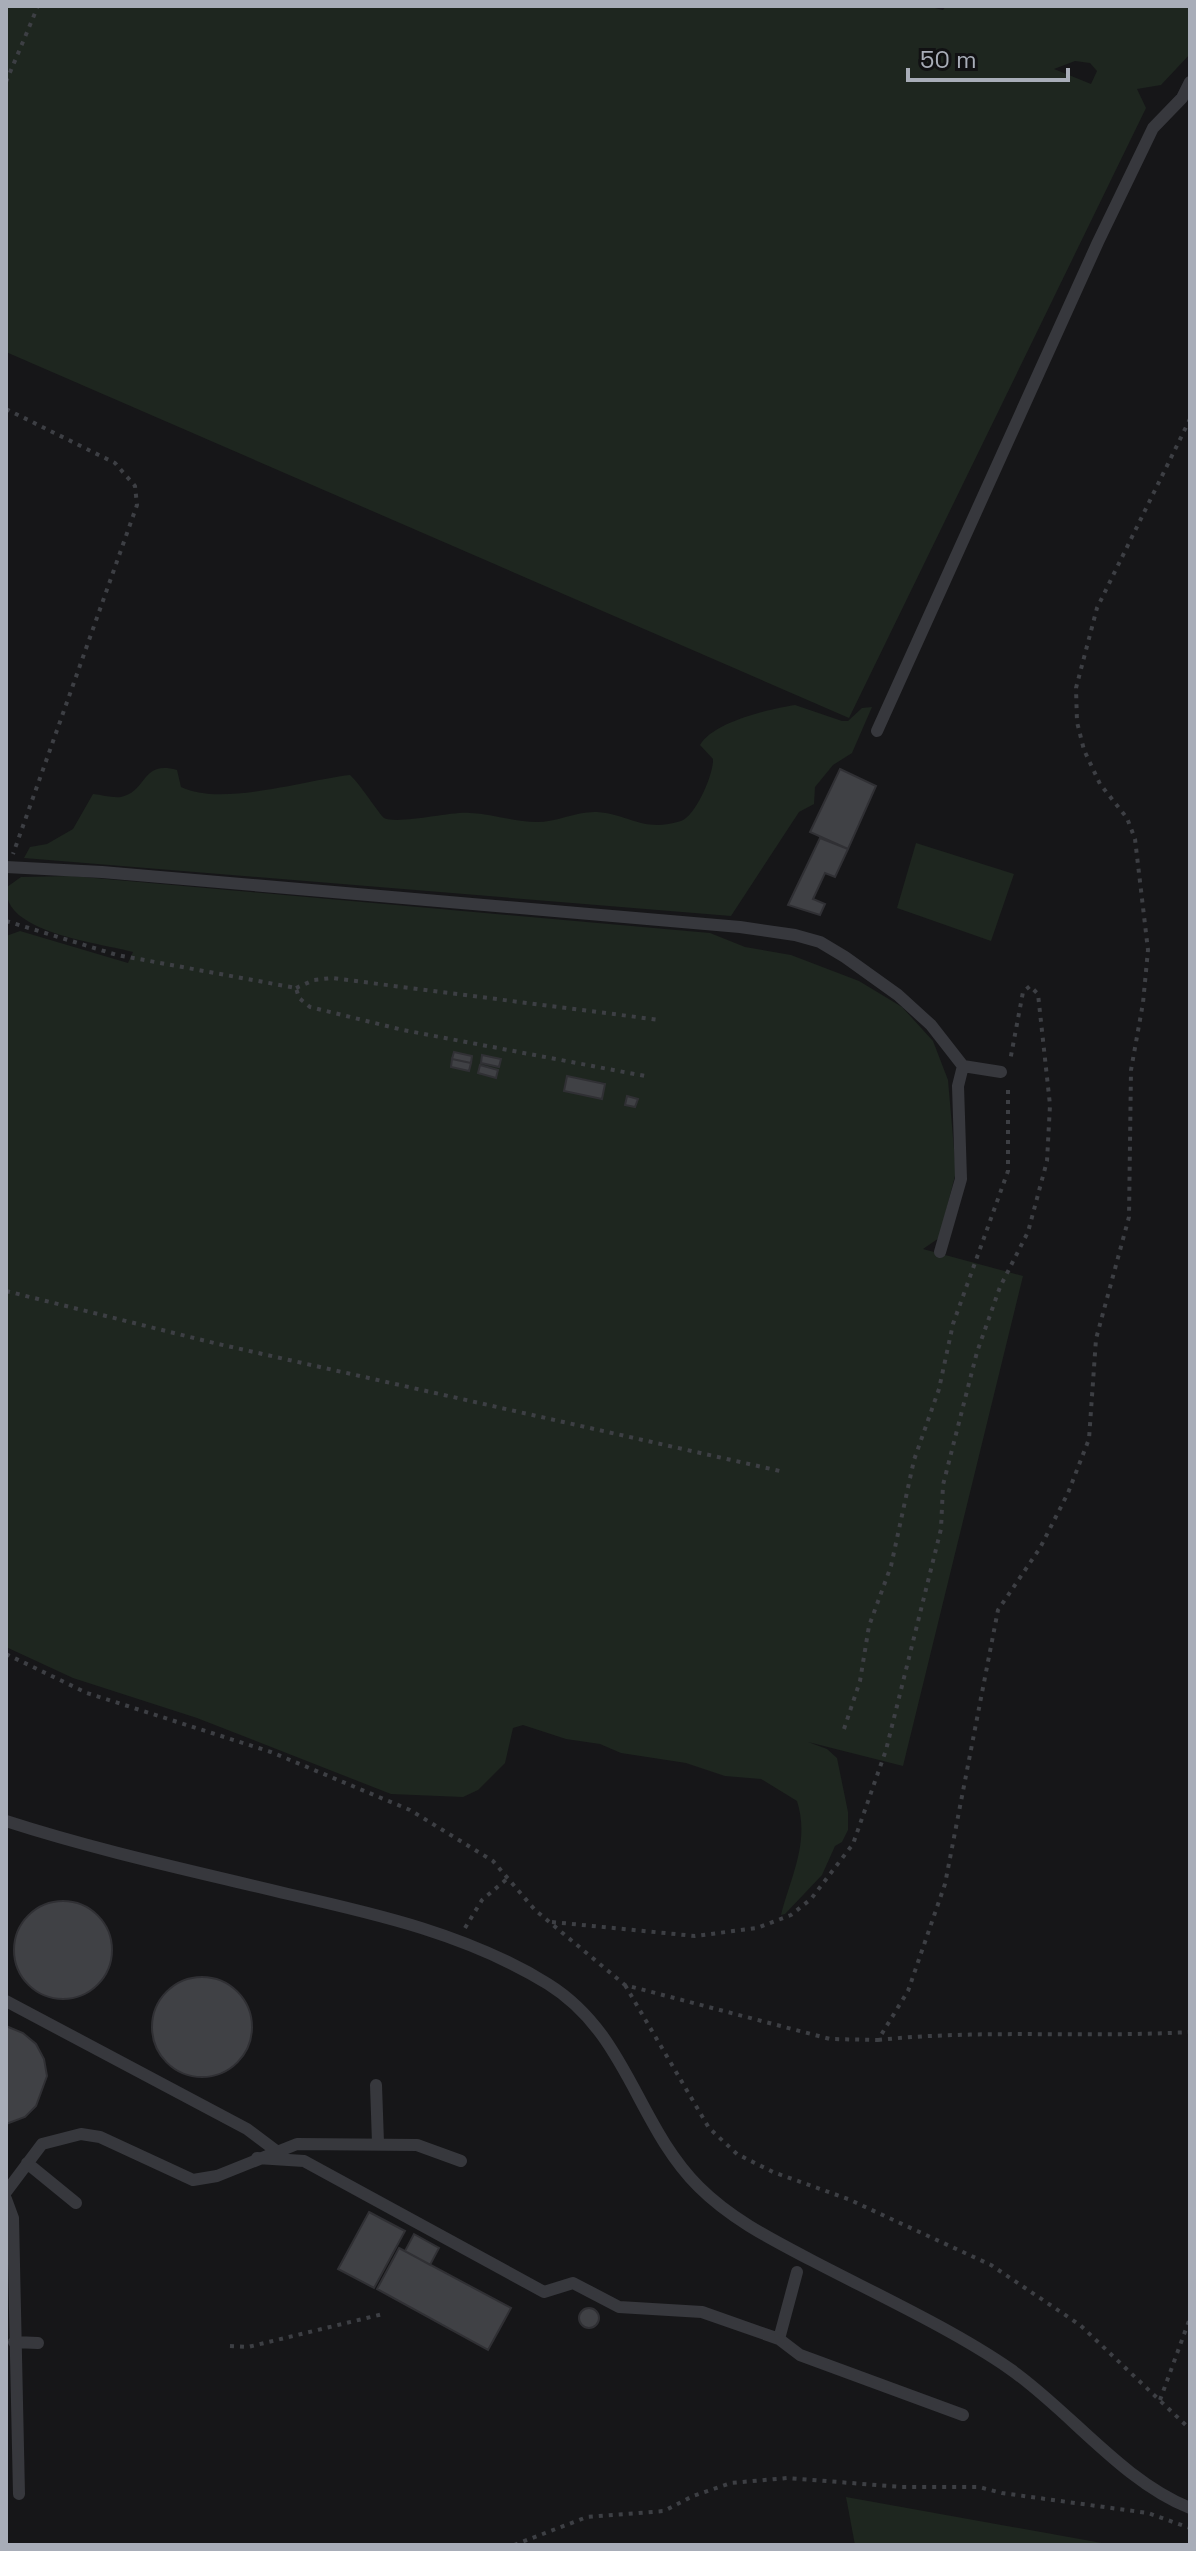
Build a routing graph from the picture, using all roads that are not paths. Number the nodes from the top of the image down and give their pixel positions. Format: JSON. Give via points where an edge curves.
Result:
{"nodes":[{"id":1,"x":1190,"y":82,"type":"edge"},
{"id":2,"x":877,"y":731,"type":"dead end"},
{"id":3,"x":7,"y":867,"type":"edge"},
{"id":4,"x":963,"y":1066,"type":"junction"},
{"id":5,"x":1001,"y":1072,"type":"road end"},
{"id":6,"x":940,"y":1252,"type":"dead end"},
{"id":7,"x":6,"y":1821,"type":"edge"},
{"id":8,"x":6,"y":2001,"type":"edge"},
{"id":9,"x":376,"y":2085,"type":"dead end"},
{"id":10,"x":378,"y":2143,"type":"junction"},
{"id":11,"x":275,"y":2150,"type":"junction"},
{"id":12,"x":257,"y":2158,"type":"junction"},
{"id":13,"x":461,"y":2161,"type":"dead end"},
{"id":14,"x":27,"y":2163,"type":"junction"},
{"id":15,"x":6,"y":2192,"type":"edge"},
{"id":16,"x":6,"y":2199,"type":"edge"},
{"id":17,"x":76,"y":2203,"type":"dead end"},
{"id":18,"x":797,"y":2272,"type":"dead end"},
{"id":19,"x":779,"y":2339,"type":"junction"},
{"id":20,"x":14,"y":2342,"type":"junction"},
{"id":21,"x":38,"y":2343,"type":"dead end"},
{"id":22,"x":963,"y":2415,"type":"dead end"},
{"id":23,"x":12,"y":2449,"type":"edge"},
{"id":24,"x":19,"y":2494,"type":"dead end"},
{"id":25,"x":1190,"y":2508,"type":"edge"}],
"edges":[{"from":1,"to":2,"type":"lane","via":[[1153,128]]},
{"from":3,"to":4,"type":"lane","via":[[785,933],[820,942],[898,995],[931,1025]]},
{"from":4,"to":5,"type":"lane"},
{"from":4,"to":6,"type":"lane","via":[[958,1086],[961,1179]]},
{"from":7,"to":25,"type":"lane","via":[[172,1868],[369,1913],[458,1941],[548,1984],[587,2015],[616,2051],[671,2153],[714,2201],[767,2237],[1012,2370],[1131,2470]]},
{"from":8,"to":11,"type":"lane","via":[[247,2129]]},
{"from":9,"to":10,"type":"lane"},
{"from":10,"to":11,"type":"lane","via":[[297,2144]]},
{"from":10,"to":13,"type":"lane","via":[[428,2147]]},
{"from":11,"to":12,"type":"lane"},
{"from":12,"to":14,"type":"lane","via":[[217,2176],[193,2180],[100,2137],[81,2134],[42,2144]]},
{"from":12,"to":19,"type":"lane","via":[[304,2161],[544,2292],[579,2284],[619,2307],[694,2311]]},
{"from":14,"to":15,"type":"lane"},
{"from":14,"to":17,"type":"lane"},
{"from":16,"to":20,"type":"lane","via":[[13,2218]]},
{"from":18,"to":19,"type":"lane"},
{"from":19,"to":22,"type":"lane","via":[[800,2355]]},
{"from":20,"to":21,"type":"lane"},
{"from":20,"to":23,"type":"lane"},
{"from":23,"to":24,"type":"lane"}]}
